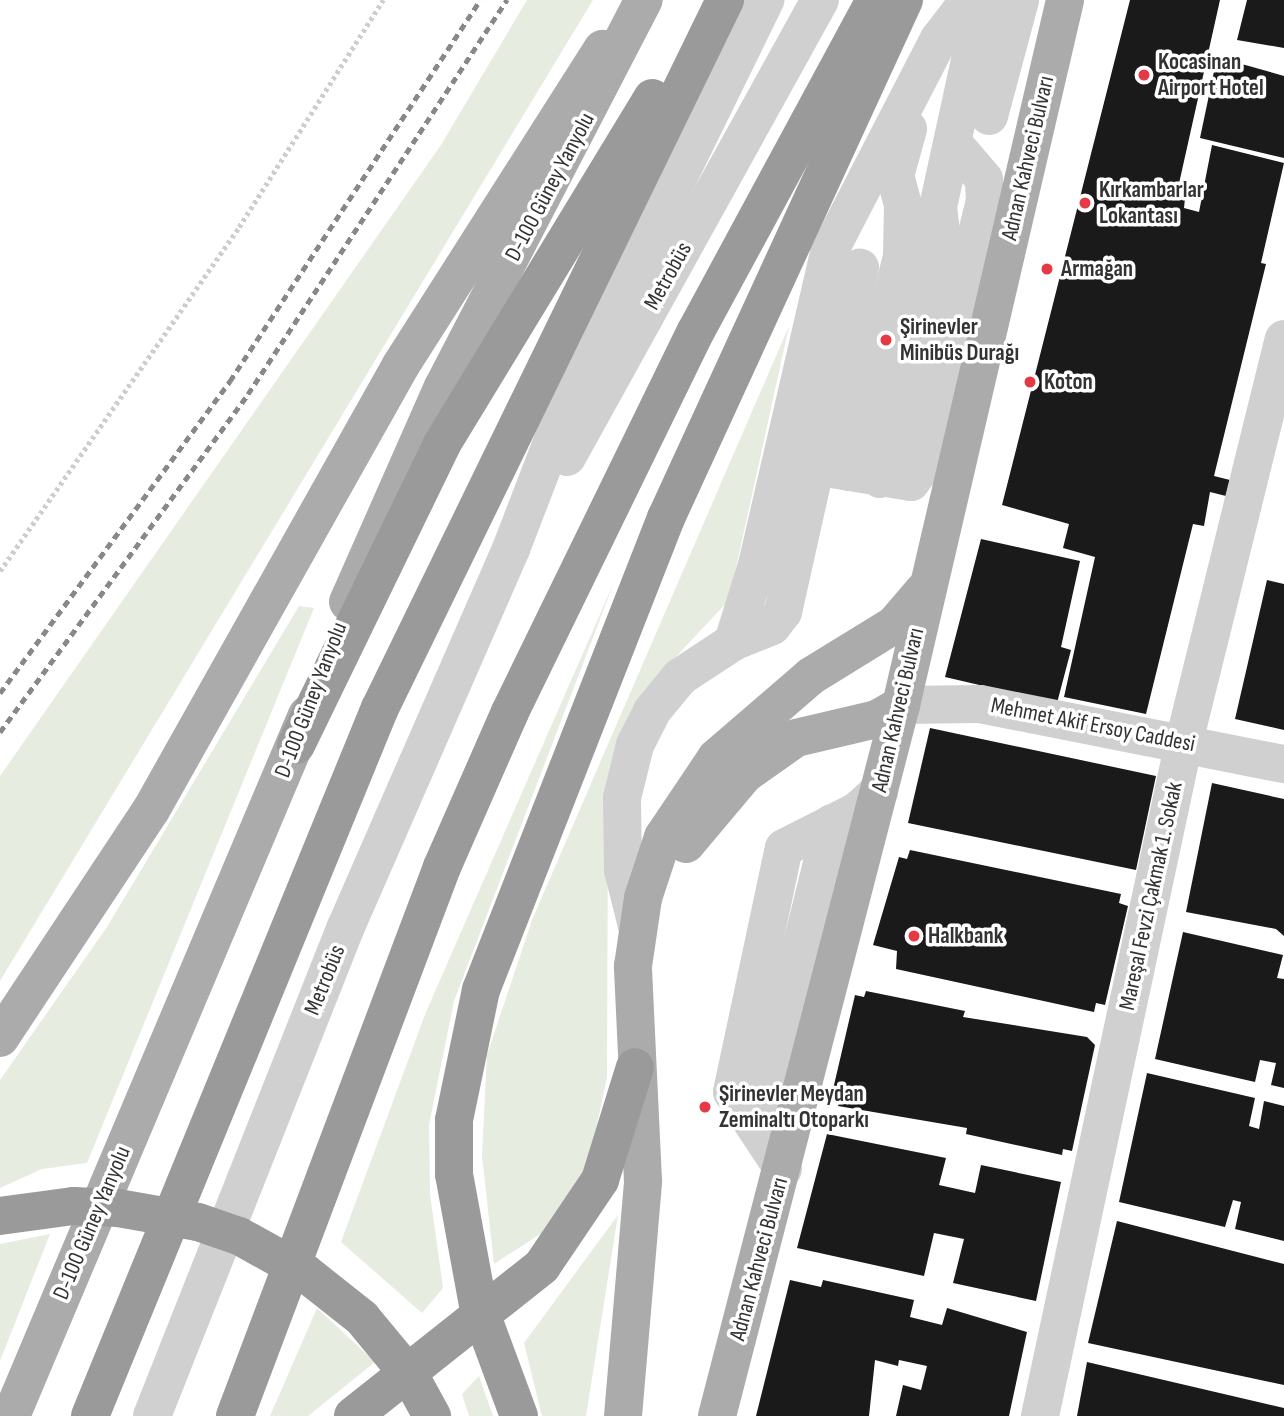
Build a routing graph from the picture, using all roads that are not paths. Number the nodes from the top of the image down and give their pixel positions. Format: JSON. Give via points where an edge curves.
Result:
{"nodes":[{"id":1,"x":641,"y":0,"type":"edge"},
{"id":2,"x":765,"y":0,"type":"edge"},
{"id":3,"x":820,"y":0,"type":"edge"},
{"id":4,"x":875,"y":0,"type":"edge"},
{"id":5,"x":904,"y":0,"type":"edge"},
{"id":6,"x":969,"y":0,"type":"edge"},
{"id":7,"x":983,"y":0,"type":"edge"},
{"id":8,"x":1020,"y":0,"type":"edge"},
{"id":9,"x":1065,"y":0,"type":"edge"},
{"id":10,"x":720,"y":10,"type":"edge"},
{"id":11,"x":927,"y":62,"type":"junction"},
{"id":12,"x":989,"y":116,"type":"dead end"},
{"id":13,"x":954,"y":144,"type":"junction"},
{"id":14,"x":938,"y":207,"type":"junction"},
{"id":15,"x":900,"y":264,"type":"junction"},
{"id":16,"x":843,"y":265,"type":"junction"},
{"id":17,"x":1284,"y":338,"type":"edge"},
{"id":18,"x":779,"y":458,"type":"junction"},
{"id":19,"x":850,"y":472,"type":"junction"},
{"id":20,"x":511,"y":549,"type":"junction"},
{"id":21,"x":924,"y":590,"type":"junction"},
{"id":22,"x":733,"y":642,"type":"junction"},
{"id":23,"x":901,"y":705,"type":"junction"},
{"id":24,"x":1185,"y":742,"type":"junction"},
{"id":25,"x":296,"y":744,"type":"junction"},
{"id":26,"x":1284,"y":764,"type":"edge"},
{"id":27,"x":879,"y":791,"type":"junction"},
{"id":28,"x":641,"y":914,"type":"junction"},
{"id":29,"x":0,"y":1038,"type":"edge"},
{"id":30,"x":635,"y":1067,"type":"junction"},
{"id":31,"x":783,"y":1170,"type":"junction"},
{"id":32,"x":17,"y":1212,"type":"edge"},
{"id":33,"x":430,"y":1410,"type":"edge"},
{"id":34,"x":12,"y":1416,"type":"edge"},
{"id":35,"x":90,"y":1416,"type":"edge"},
{"id":36,"x":152,"y":1416,"type":"edge"},
{"id":37,"x":234,"y":1416,"type":"edge"},
{"id":38,"x":354,"y":1416,"type":"edge"},
{"id":39,"x":519,"y":1416,"type":"edge"},
{"id":40,"x":623,"y":1416,"type":"edge"},
{"id":41,"x":717,"y":1416,"type":"edge"},
{"id":42,"x":1040,"y":1416,"type":"edge"}],
"edges":[{"from":1,"to":25,"type":"main road","name":"D-100 Güney Yanyolu","via":[[408,462]]},
{"from":1,"to":29,"type":"main road","via":[[565,98],[482,229],[151,810]]},
{"from":2,"to":20,"type":"street","name":"Metrobüs","via":[[564,411]]},
{"from":3,"to":20,"type":"street","name":"Metrobüs"},
{"from":4,"to":37,"type":"highway","via":[[696,331],[510,712],[442,867]]},
{"from":5,"to":39,"type":"highway","via":[[666,518],[481,990],[454,1119],[459,1220],[478,1305]]},
{"from":6,"to":11,"type":"street"},
{"from":7,"to":13,"type":"street"},
{"from":8,"to":12,"type":"street"},
{"from":9,"to":21,"type":"main road","name":"Adnan Kahveci Bulvarı"},
{"from":10,"to":25,"type":"highway","via":[[644,108],[442,444]]},
{"from":10,"to":35,"type":"highway","via":[[380,708]]},
{"from":11,"to":15,"type":"street","via":[[895,176],[903,205]]},
{"from":11,"to":16,"type":"street"},
{"from":13,"to":14,"type":"street"},
{"from":13,"to":19,"type":"street","via":[[984,179],[985,201],[919,471],[911,482]]},
{"from":14,"to":15,"type":"street"},
{"from":14,"to":19,"type":"street","via":[[942,240]]},
{"from":15,"to":16,"type":"street"},
{"from":15,"to":19,"type":"street"},
{"from":16,"to":18,"type":"street"},
{"from":16,"to":19,"type":"street"},
{"from":17,"to":24,"type":"street","name":"Mareşal Fevzi Çakmak 1. Sokak"},
{"from":18,"to":19,"type":"street"},
{"from":18,"to":22,"type":"street"},
{"from":19,"to":22,"type":"street","via":[[783,612],[772,626]]},
{"from":20,"to":36,"type":"street","name":"Metrobüs","via":[[345,929]]},
{"from":21,"to":23,"type":"main road","name":"Adnan Kahveci Bulvarı"},
{"from":21,"to":28,"type":"main road","via":[[894,625],[811,677],[716,758],[663,838]]},
{"from":22,"to":28,"type":"street","via":[[680,677],[652,711],[635,745],[622,798],[624,870]]},
{"from":23,"to":24,"type":"street","name":"Mehmet Akif Ersoy Caddesi","via":[[980,704]]},
{"from":23,"to":27,"type":"main road","name":"Adnan Kahveci Bulvarı"},
{"from":23,"to":28,"type":"main road","via":[[877,719],[796,738],[745,774]]},
{"from":24,"to":26,"type":"street","name":"Mehmet Akif Ersoy Caddesi"},
{"from":24,"to":42,"type":"street","name":"Mareşal Fevzi Çakmak 1. Sokak"},
{"from":25,"to":34,"type":"main road","name":"D-100 Güney Yanyolu"},
{"from":27,"to":31,"type":"main road","name":"Adnan Kahveci Bulvarı"},
{"from":27,"to":31,"type":"street","via":[[784,848],[732,1092]]},
{"from":28,"to":30,"type":"main road"},
{"from":30,"to":38,"type":"highway","via":[[600,1180],[542,1266]]},
{"from":30,"to":40,"type":"main road","via":[[643,1181]]},
{"from":31,"to":41,"type":"main road","name":"Adnan Kahveci Bulvarı"},
{"from":32,"to":33,"type":"highway","via":[[147,1211],[198,1222],[272,1252],[362,1318]]}]}
